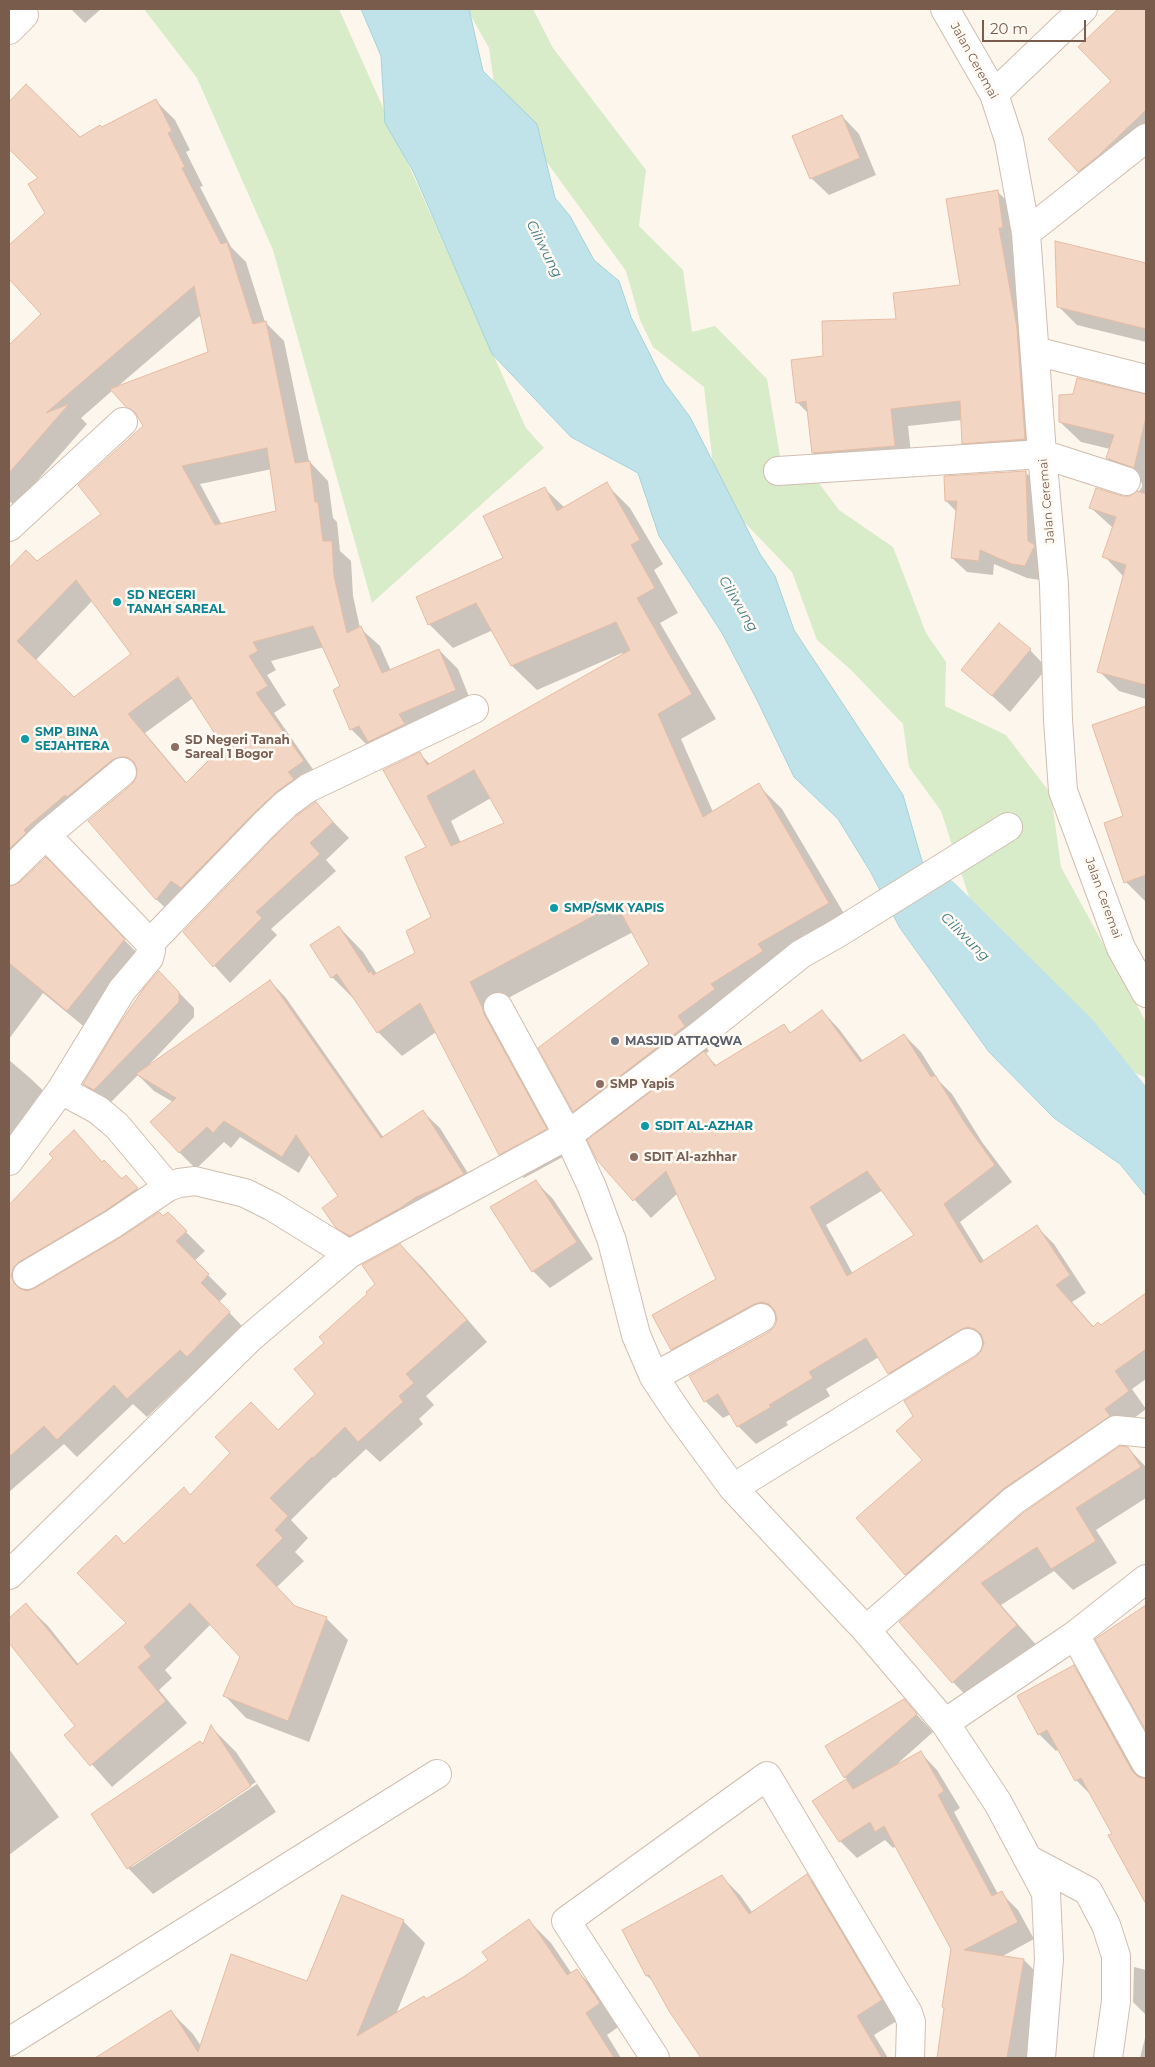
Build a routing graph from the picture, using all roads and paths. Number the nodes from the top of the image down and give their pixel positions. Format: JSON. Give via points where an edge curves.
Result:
{"nodes":[{"id":1,"x":945,"y":9,"type":"edge"},
{"id":2,"x":1083,"y":9,"type":"edge"},
{"id":3,"x":994,"y":94,"type":"junction"},
{"id":4,"x":1146,"y":138,"type":"edge"},
{"id":5,"x":1026,"y":233,"type":"junction"},
{"id":6,"x":1035,"y":351,"type":"junction"},
{"id":7,"x":1146,"y":378,"type":"edge"},
{"id":8,"x":123,"y":422,"type":"dead end"},
{"id":9,"x":1042,"y":454,"type":"junction"},
{"id":10,"x":778,"y":471,"type":"dead end"},
{"id":11,"x":1126,"y":481,"type":"dead end"},
{"id":12,"x":9,"y":526,"type":"edge"},
{"id":13,"x":474,"y":709,"type":"dead end"},
{"id":14,"x":122,"y":772,"type":"dead end"},
{"id":15,"x":1008,"y":827,"type":"dead end"},
{"id":16,"x":46,"y":835,"type":"junction"},
{"id":17,"x":9,"y":871,"type":"edge"},
{"id":18,"x":150,"y":943,"type":"junction"},
{"id":19,"x":1146,"y":993,"type":"edge"},
{"id":20,"x":498,"y":1007,"type":"dead end"},
{"id":21,"x":60,"y":1090,"type":"junction"},
{"id":22,"x":568,"y":1135,"type":"junction"},
{"id":23,"x":9,"y":1161,"type":"edge"},
{"id":24,"x":168,"y":1187,"type":"junction"},
{"id":25,"x":349,"y":1254,"type":"junction"},
{"id":26,"x":27,"y":1274,"type":"dead end"},
{"id":27,"x":761,"y":1318,"type":"dead end"},
{"id":28,"x":968,"y":1343,"type":"dead end"},
{"id":29,"x":654,"y":1377,"type":"junction"},
{"id":30,"x":1146,"y":1433,"type":"edge"},
{"id":31,"x":733,"y":1488,"type":"junction"},
{"id":32,"x":9,"y":1575,"type":"edge"},
{"id":33,"x":1146,"y":1579,"type":"edge"},
{"id":34,"x":866,"y":1630,"type":"junction"},
{"id":35,"x":1075,"y":1636,"type":"junction"},
{"id":36,"x":945,"y":1722,"type":"junction"},
{"id":37,"x":1146,"y":1763,"type":"edge"},
{"id":38,"x":437,"y":1774,"type":"dead end"},
{"id":39,"x":1028,"y":1859,"type":"junction"},
{"id":40,"x":9,"y":2042,"type":"edge"},
{"id":41,"x":655,"y":2058,"type":"edge"},
{"id":42,"x":910,"y":2058,"type":"edge"},
{"id":43,"x":1041,"y":2058,"type":"edge"},
{"id":44,"x":1108,"y":2058,"type":"edge"}],
"edges":[{"from":1,"to":3,"type":"street","name":"Jalan Ceremai"},
{"from":2,"to":3,"type":"street"},
{"from":3,"to":5,"type":"street","name":"Jalan Ceremai","via":[[1009,140]]},
{"from":4,"to":5,"type":"street"},
{"from":5,"to":6,"type":"street","name":"Jalan Ceremai"},
{"from":6,"to":7,"type":"street"},
{"from":6,"to":9,"type":"street","name":"Jalan Ceremai"},
{"from":8,"to":12,"type":"street"},
{"from":9,"to":10,"type":"street"},
{"from":9,"to":11,"type":"street"},
{"from":9,"to":19,"type":"street","name":"Jalan Ceremai","via":[[1054,584],[1063,791],[1121,948]]},
{"from":13,"to":18,"type":"street","via":[[308,788],[286,804]]},
{"from":14,"to":16,"type":"street"},
{"from":15,"to":22,"type":"street","via":[[801,954]]},
{"from":16,"to":17,"type":"street"},
{"from":16,"to":18,"type":"street"},
{"from":18,"to":21,"type":"street","via":[[149,958],[122,990]]},
{"from":20,"to":22,"type":"street"},
{"from":21,"to":23,"type":"street"},
{"from":21,"to":24,"type":"street","via":[[98,1110],[117,1126]]},
{"from":22,"to":25,"type":"street"},
{"from":22,"to":29,"type":"street","via":[[592,1186],[612,1241],[636,1335]]},
{"from":24,"to":25,"type":"street","via":[[195,1181],[245,1193]]},
{"from":24,"to":26,"type":"street","via":[[113,1224]]},
{"from":25,"to":32,"type":"street","via":[[251,1337]]},
{"from":27,"to":29,"type":"street"},
{"from":28,"to":31,"type":"street"},
{"from":29,"to":31,"type":"street"},
{"from":30,"to":34,"type":"street","via":[[1116,1430],[1013,1501]]},
{"from":31,"to":34,"type":"street"},
{"from":33,"to":35,"type":"street"},
{"from":34,"to":36,"type":"street"},
{"from":35,"to":36,"type":"street"},
{"from":35,"to":37,"type":"street"},
{"from":36,"to":39,"type":"street","via":[[998,1803]]},
{"from":38,"to":40,"type":"street"},
{"from":39,"to":43,"type":"street","via":[[1046,1893],[1049,1959]]},
{"from":39,"to":44,"type":"street","via":[[1088,1891],[1106,1925],[1116,1956],[1116,2001]]},
{"from":41,"to":42,"type":"street","via":[[566,1921],[766,1776],[908,2013],[911,2022]]}]}
